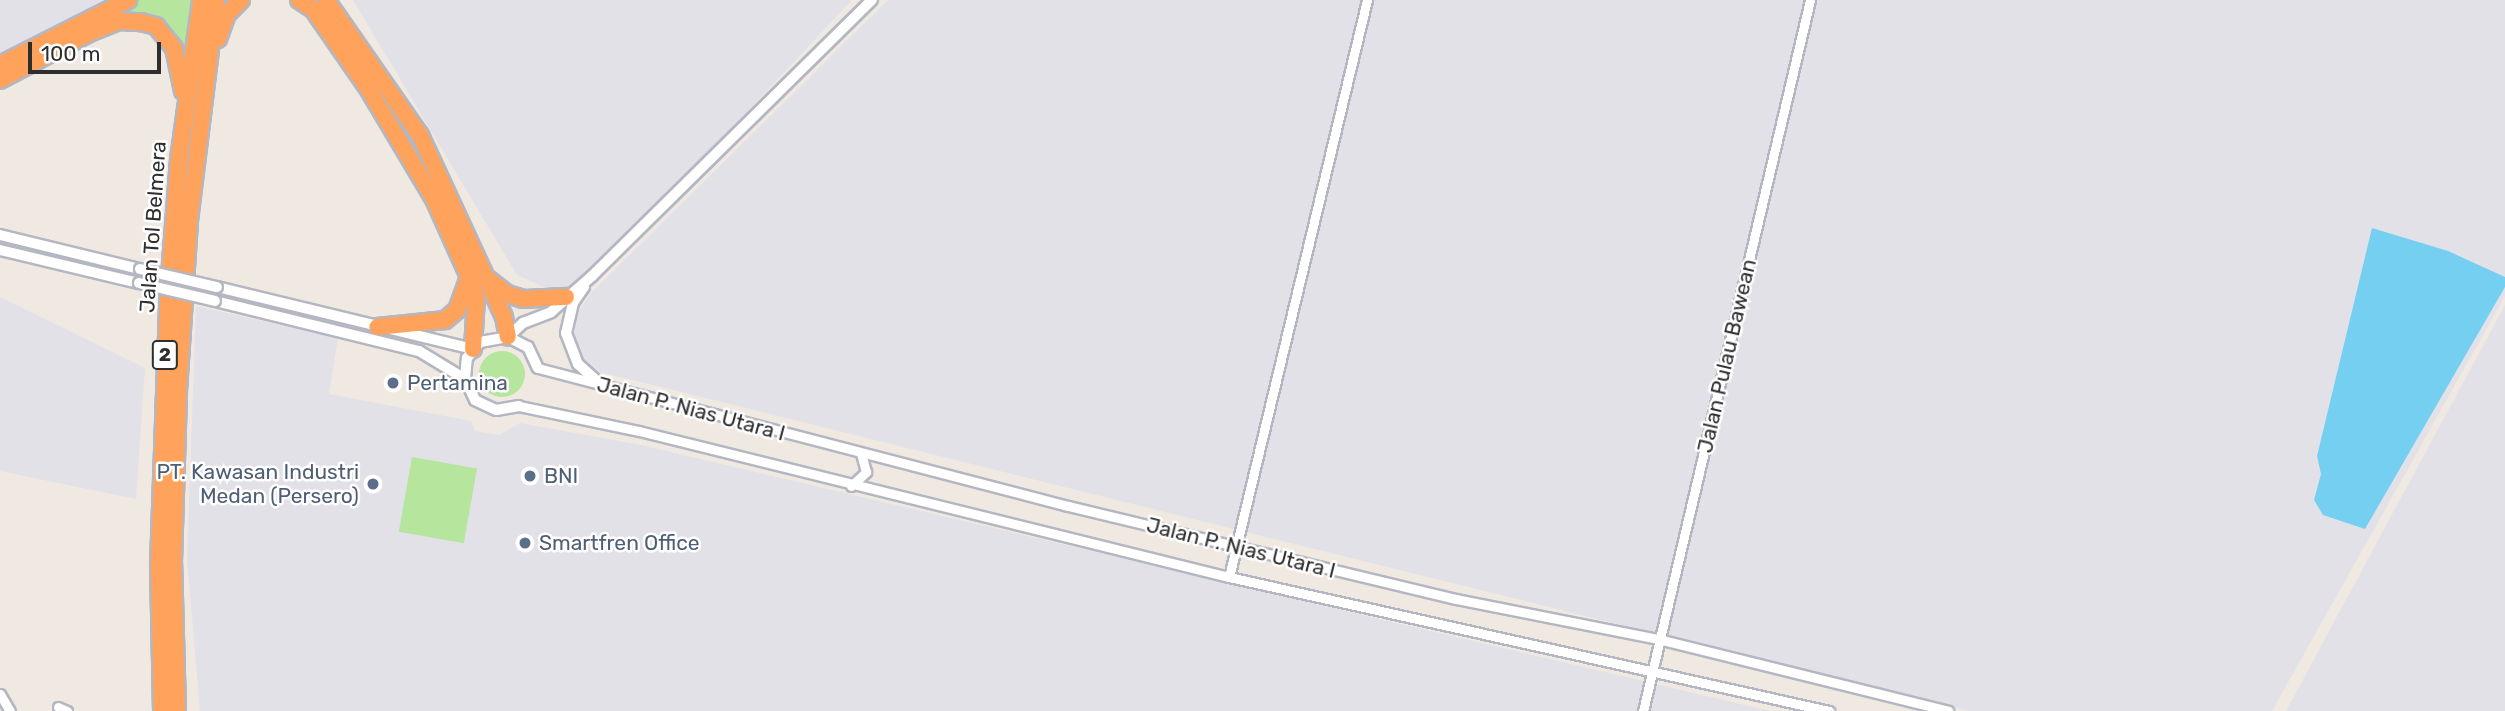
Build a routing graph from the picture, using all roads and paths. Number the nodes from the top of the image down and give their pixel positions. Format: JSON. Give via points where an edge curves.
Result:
{"nodes":[{"id":1,"x":128,"y":0,"type":"edge"},
{"id":2,"x":201,"y":0,"type":"edge"},
{"id":3,"x":216,"y":0,"type":"edge"},
{"id":4,"x":242,"y":0,"type":"edge"},
{"id":5,"x":299,"y":0,"type":"edge"},
{"id":6,"x":326,"y":0,"type":"edge"},
{"id":7,"x":872,"y":0,"type":"edge"},
{"id":8,"x":1367,"y":0,"type":"edge"},
{"id":9,"x":1810,"y":0,"type":"edge"},
{"id":10,"x":0,"y":65,"type":"edge"},
{"id":11,"x":0,"y":80,"type":"edge"},
{"id":12,"x":185,"y":100,"type":"junction"},
{"id":13,"x":203,"y":101,"type":"junction"},
{"id":14,"x":0,"y":235,"type":"edge"},
{"id":15,"x":0,"y":250,"type":"edge"},
{"id":16,"x":476,"y":276,"type":"junction"},
{"id":17,"x":592,"y":276,"type":"junction"},
{"id":18,"x":566,"y":297,"type":"junction"},
{"id":19,"x":377,"y":327,"type":"junction"},
{"id":20,"x":508,"y":337,"type":"junction"},
{"id":21,"x":473,"y":349,"type":"junction"},
{"id":22,"x":538,"y":368,"type":"joint"},
{"id":23,"x":465,"y":379,"type":"junction"},
{"id":24,"x":601,"y":385,"type":"junction"},
{"id":25,"x":519,"y":406,"type":"joint"},
{"id":26,"x":861,"y":453,"type":"junction"},
{"id":27,"x":851,"y":486,"type":"junction"},
{"id":28,"x":1236,"y":547,"type":"junction"},
{"id":29,"x":1229,"y":577,"type":"junction"},
{"id":30,"x":1658,"y":639,"type":"junction"},
{"id":31,"x":1651,"y":668,"type":"junction"},
{"id":32,"x":0,"y":694,"type":"edge"},
{"id":33,"x":10,"y":711,"type":"edge"},
{"id":34,"x":162,"y":711,"type":"edge"},
{"id":35,"x":177,"y":711,"type":"edge"},
{"id":36,"x":1643,"y":711,"type":"edge"},
{"id":37,"x":1829,"y":711,"type":"edge"},
{"id":38,"x":1948,"y":711,"type":"edge"}],
"edges":[{"from":1,"to":10,"type":"highway"},
{"from":2,"to":12,"type":"highway","name":"Jalan Tol Belmera","number":"2"},
{"from":3,"to":13,"type":"highway","name":"Jalan Tol Belmera","number":"2"},
{"from":4,"to":13,"type":"highway","via":[[222,25]]},
{"from":5,"to":16,"type":"highway","via":[[313,9],[369,90]]},
{"from":6,"to":16,"type":"highway","via":[[420,135]]},
{"from":7,"to":17,"type":"street"},
{"from":8,"to":28,"type":"street"},
{"from":9,"to":30,"type":"street","name":"Jalan Pulau Bawean"},
{"from":11,"to":12,"type":"highway","via":[[89,33],[120,21],[141,22],[156,26],[174,48]]},
{"from":12,"to":34,"type":"highway","name":"Jalan Tol Belmera","number":"2","via":[[173,217],[161,432]]},
{"from":13,"to":35,"type":"highway","name":"Jalan Tol Belmera","number":"2","via":[[189,221],[178,392],[173,563]]},
{"from":14,"to":19,"type":"street","bridge":true},
{"from":15,"to":23,"type":"street","bridge":true,"via":[[419,351]]},
{"from":16,"to":18,"type":"highway","via":[[523,299]]},
{"from":16,"to":19,"type":"highway","via":[[457,310],[444,320]]},
{"from":16,"to":20,"type":"highway","via":[[504,317]]},
{"from":16,"to":21,"type":"highway"},
{"from":17,"to":18,"type":"street"},
{"from":17,"to":24,"type":"street","via":[[573,303],[566,333],[578,364]]},
{"from":18,"to":20,"type":"street","via":[[551,312],[523,323]]},
{"from":19,"to":21,"type":"street"},
{"from":20,"to":21,"type":"street","via":[[489,338]]},
{"from":20,"to":22,"type":"street","via":[[528,347]]},
{"from":21,"to":23,"type":"street"},
{"from":22,"to":24,"type":"street","name":"Jalan P. Nias Utara I"},
{"from":23,"to":25,"type":"street","via":[[468,390],[485,406],[496,410]]},
{"from":24,"to":26,"type":"street","name":"Jalan P. Nias Utara I"},
{"from":25,"to":27,"type":"street","name":"Jalan P. Nias Utara I","via":[[639,431]]},
{"from":26,"to":27,"type":"street","via":[[866,472]]},
{"from":26,"to":28,"type":"street","name":"Jalan P. Nias Utara I"},
{"from":27,"to":29,"type":"street","name":"Jalan P. Nias Utara I"},
{"from":28,"to":29,"type":"street"},
{"from":28,"to":30,"type":"street","name":"Jalan P. Nias Utara I","via":[[1456,599]]},
{"from":29,"to":31,"type":"street","name":"Jalan P. Nias Utara I"},
{"from":30,"to":31,"type":"street","name":"Jalan Pulau Bawean"},
{"from":30,"to":38,"type":"street","name":"Jalan P. Nias Utara I"},
{"from":31,"to":36,"type":"street","name":"Jalan Pulau Bawean"},
{"from":31,"to":37,"type":"street","name":"Jalan P. Nias Utara I"},
{"from":32,"to":33,"type":"street"}]}
